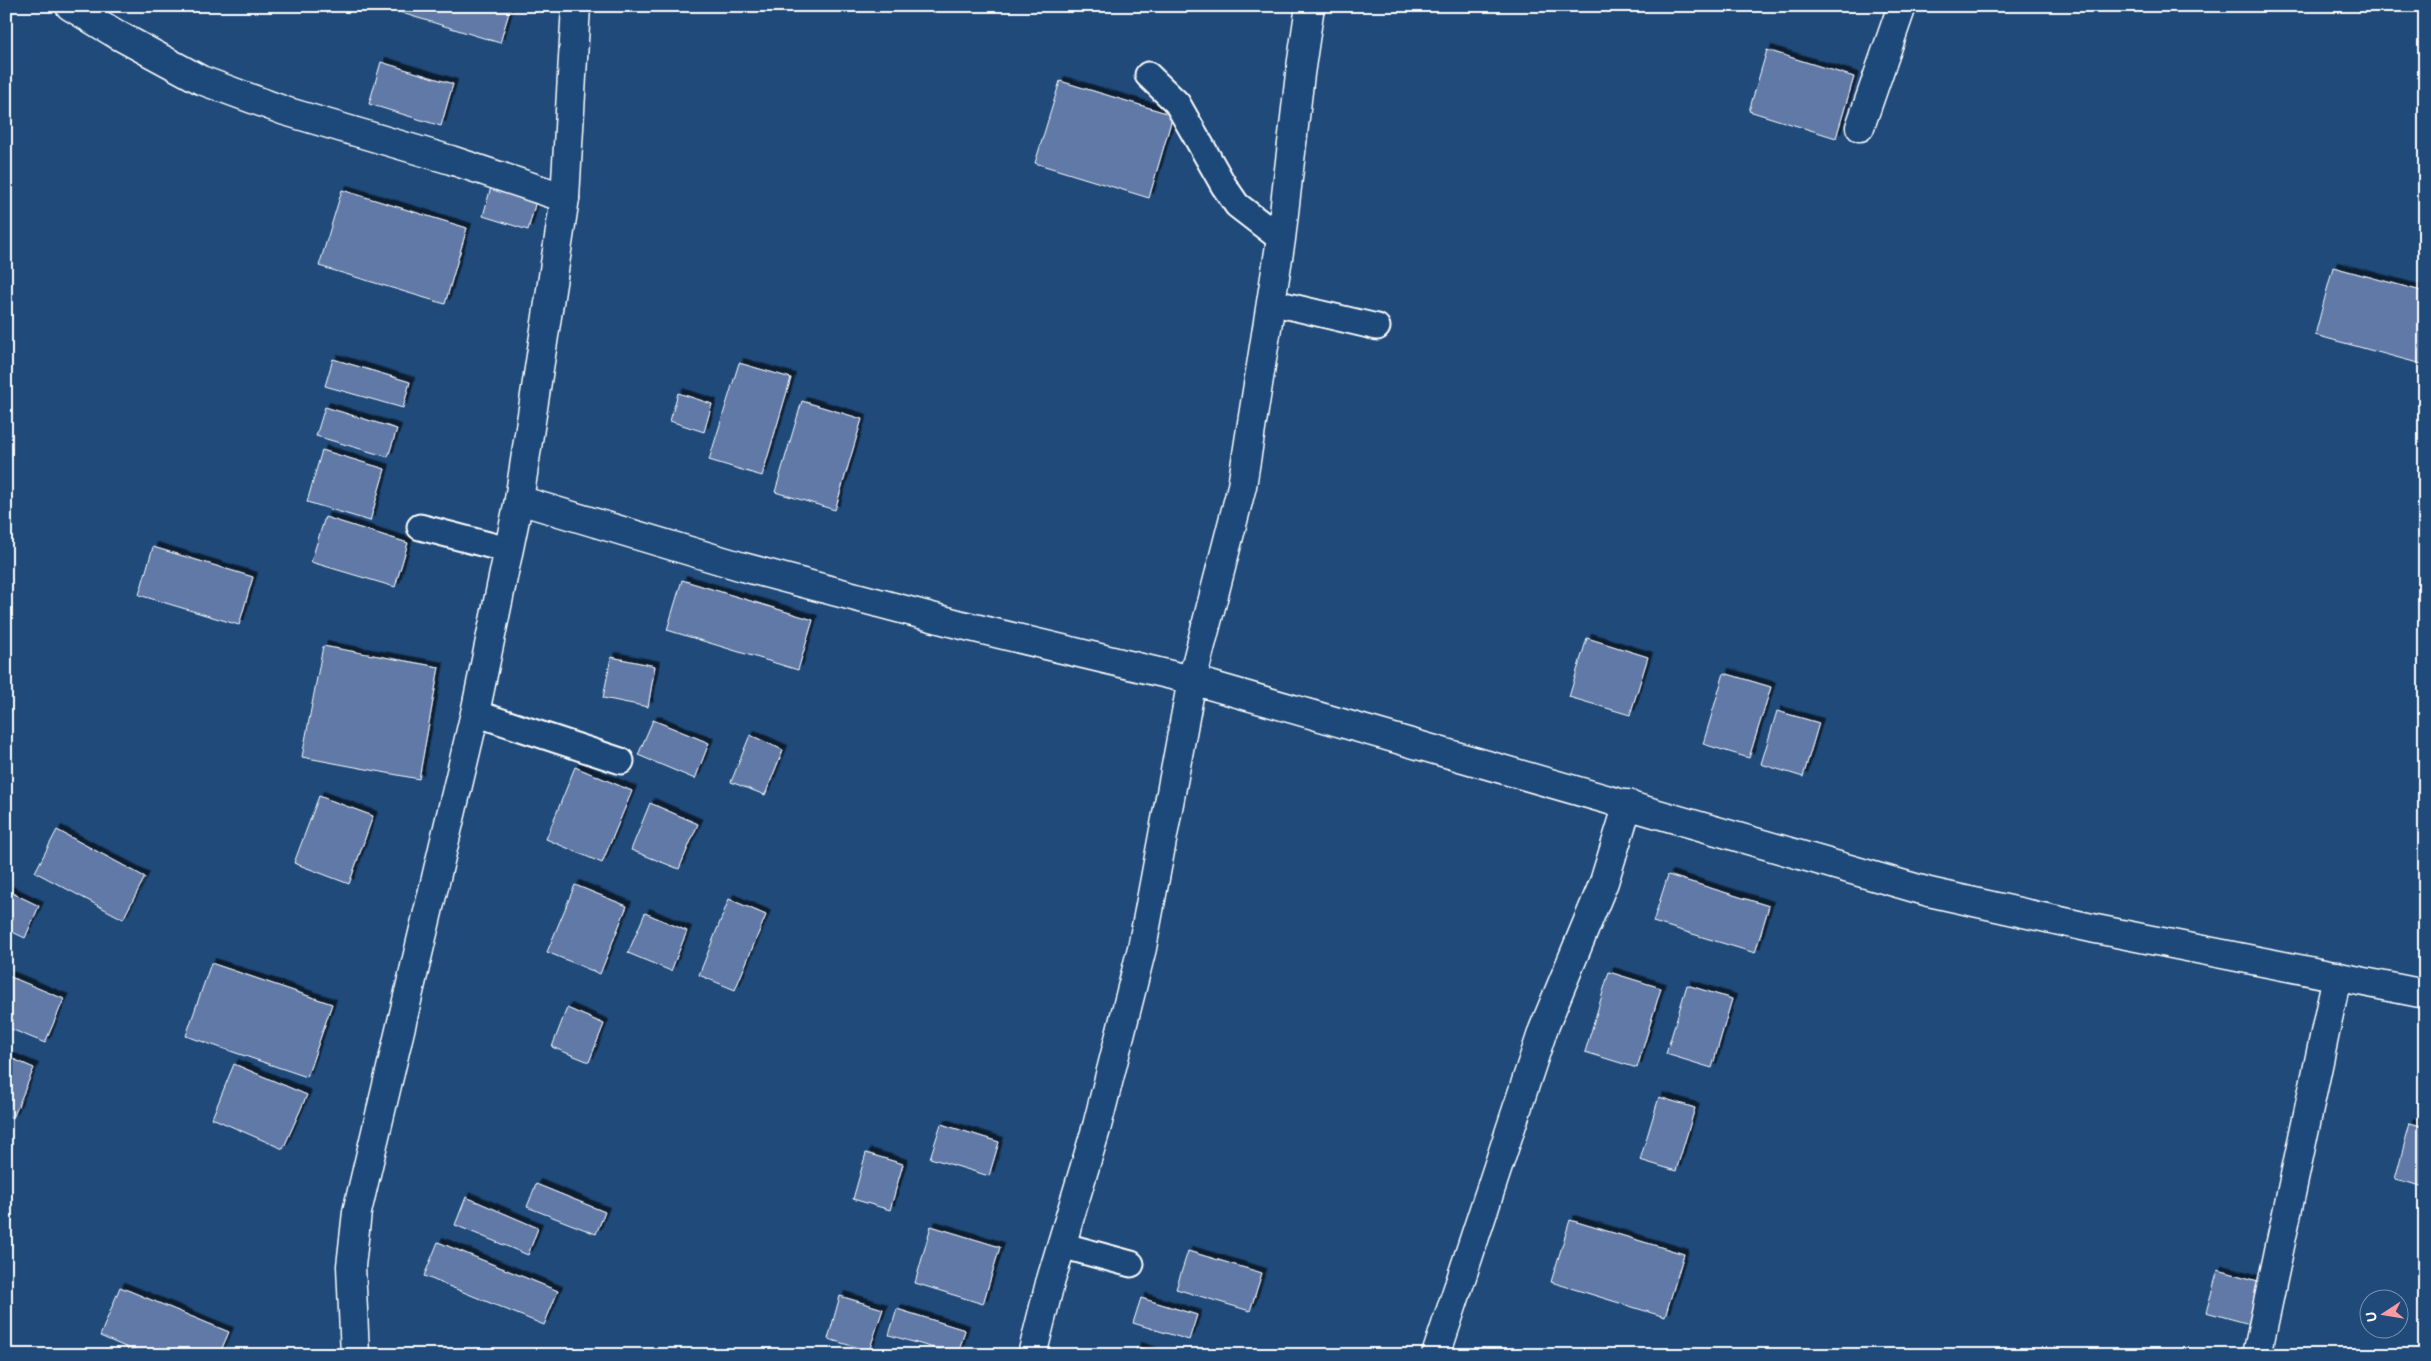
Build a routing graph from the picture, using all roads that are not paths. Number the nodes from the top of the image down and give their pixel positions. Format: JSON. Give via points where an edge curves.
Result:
{"nodes":[{"id":1,"x":70,"y":6,"type":"edge"},
{"id":2,"x":576,"y":6,"type":"edge"},
{"id":3,"x":1310,"y":6,"type":"edge"},
{"id":4,"x":1902,"y":6,"type":"edge"},
{"id":5,"x":1148,"y":74,"type":"dead end"},
{"id":6,"x":1860,"y":127,"type":"dead end"},
{"id":7,"x":565,"y":198,"type":"junction"},
{"id":8,"x":1281,"y":239,"type":"junction"},
{"id":9,"x":1271,"y":302,"type":"junction"},
{"id":10,"x":1377,"y":327,"type":"dead end"},
{"id":11,"x":519,"y":500,"type":"junction"},
{"id":12,"x":420,"y":527,"type":"dead end"},
{"id":13,"x":508,"y":550,"type":"junction"},
{"id":14,"x":1192,"y":680,"type":"junction"},
{"id":15,"x":475,"y":713,"type":"junction"},
{"id":16,"x":621,"y":761,"type":"dead end"},
{"id":17,"x":1628,"y":804,"type":"junction"},
{"id":18,"x":2337,"y":976,"type":"junction"},
{"id":19,"x":2425,"y":994,"type":"edge"},
{"id":20,"x":1062,"y":1244,"type":"junction"},
{"id":21,"x":1131,"y":1264,"type":"dead end"},
{"id":22,"x":355,"y":1355,"type":"edge"},
{"id":23,"x":1032,"y":1355,"type":"edge"},
{"id":24,"x":1436,"y":1355,"type":"edge"},
{"id":25,"x":2257,"y":1355,"type":"edge"}],
"edges":[{"from":1,"to":7,"type":"street","via":[[202,80],[285,111]]},
{"from":2,"to":7,"type":"street"},
{"from":3,"to":8,"type":"street"},
{"from":4,"to":6,"type":"street"},
{"from":5,"to":8,"type":"lane","via":[[1177,103],[1237,205]]},
{"from":7,"to":11,"type":"street"},
{"from":8,"to":9,"type":"street"},
{"from":9,"to":10,"type":"lane"},
{"from":9,"to":14,"type":"street","via":[[1242,486]]},
{"from":11,"to":13,"type":"street"},
{"from":11,"to":14,"type":"street","via":[[771,574],[958,624]]},
{"from":12,"to":13,"type":"lane"},
{"from":13,"to":15,"type":"street"},
{"from":14,"to":17,"type":"street"},
{"from":14,"to":20,"type":"street","via":[[1142,948],[1097,1126]]},
{"from":15,"to":16,"type":"lane"},
{"from":15,"to":22,"type":"street","via":[[357,1212],[351,1266]]},
{"from":17,"to":18,"type":"street","via":[[1929,892],[2096,929]]},
{"from":17,"to":24,"type":"street","via":[[1604,882],[1543,1030]]},
{"from":18,"to":19,"type":"street"},
{"from":18,"to":25,"type":"street"},
{"from":20,"to":21,"type":"lane"},
{"from":20,"to":23,"type":"street"}]}
